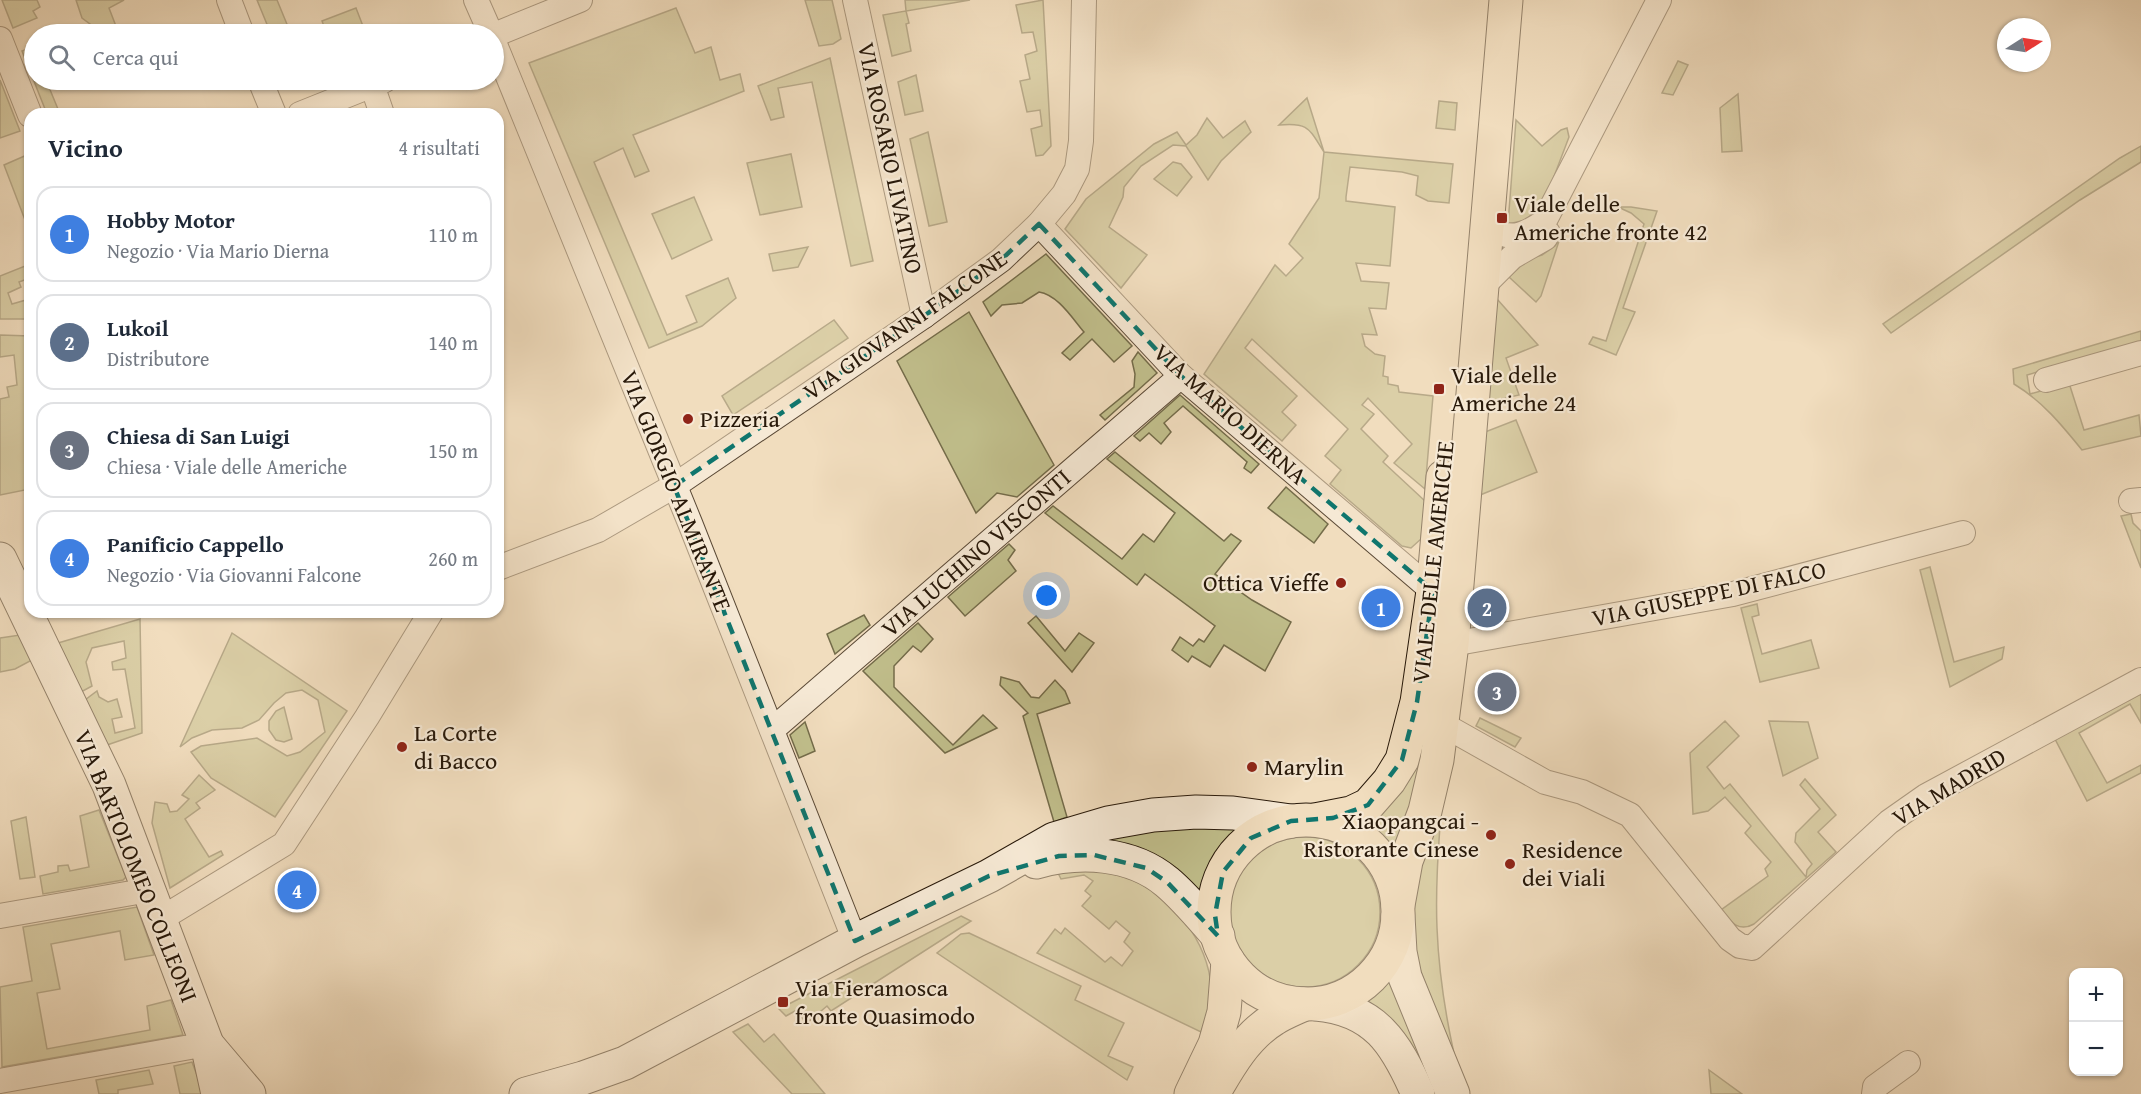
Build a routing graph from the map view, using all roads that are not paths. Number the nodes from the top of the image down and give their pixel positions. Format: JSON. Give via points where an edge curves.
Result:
{"nodes":[{"id":1,"x":229,"y":0,"type":"edge"},
{"id":2,"x":476,"y":0,"type":"edge"},
{"id":3,"x":580,"y":0,"type":"edge"},
{"id":4,"x":855,"y":0,"type":"edge"},
{"id":5,"x":1084,"y":0,"type":"edge"},
{"id":6,"x":1484,"y":0,"type":"edge"},
{"id":7,"x":1506,"y":0,"type":"edge"},
{"id":8,"x":1659,"y":0,"type":"edge"},
{"id":9,"x":238,"y":24,"type":"edge"},
{"id":10,"x":487,"y":24,"type":"edge"},
{"id":11,"x":504,"y":30,"type":"edge"},
{"id":12,"x":0,"y":39,"type":"edge"},
{"id":13,"x":504,"y":67,"type":"edge"},
{"id":14,"x":264,"y":90,"type":"edge"},
{"id":15,"x":358,"y":90,"type":"edge"},
{"id":16,"x":379,"y":90,"type":"edge"},
{"id":17,"x":27,"y":108,"type":"edge"},
{"id":18,"x":272,"y":108,"type":"edge"},
{"id":19,"x":315,"y":108,"type":"edge"},
{"id":20,"x":381,"y":108,"type":"edge"},
{"id":21,"x":1564,"y":183,"type":"junction"},
{"id":22,"x":1039,"y":224,"type":"junction"},
{"id":23,"x":1486,"y":227,"type":"junction"},
{"id":24,"x":1481,"y":288,"type":"junction"},
{"id":25,"x":924,"y":316,"type":"junction"},
{"id":26,"x":2141,"y":353,"type":"edge"},
{"id":27,"x":1181,"y":376,"type":"junction"},
{"id":28,"x":2046,"y":380,"type":"dead end"},
{"id":29,"x":674,"y":486,"type":"junction"},
{"id":30,"x":1963,"y":533,"type":"dead end"},
{"id":31,"x":0,"y":559,"type":"edge"},
{"id":32,"x":504,"y":565,"type":"edge"},
{"id":33,"x":1433,"y":591,"type":"junction"},
{"id":34,"x":24,"y":609,"type":"edge"},
{"id":35,"x":28,"y":618,"type":"edge"},
{"id":36,"x":426,"y":618,"type":"edge"},
{"id":37,"x":1452,"y":644,"type":"junction"},
{"id":38,"x":2141,"y":680,"type":"edge"},
{"id":39,"x":1442,"y":724,"type":"junction"},
{"id":40,"x":772,"y":730,"type":"junction"},
{"id":41,"x":1303,"y":820,"type":"junction"},
{"id":42,"x":988,"y":876,"type":"junction"},
{"id":43,"x":154,"y":905,"type":"junction"},
{"id":44,"x":1398,"y":910,"type":"junction"},
{"id":45,"x":0,"y":916,"type":"edge"},
{"id":46,"x":855,"y":941,"type":"junction"},
{"id":47,"x":1223,"y":949,"type":"junction"},
{"id":48,"x":1310,"y":1004,"type":"junction"},
{"id":49,"x":207,"y":1044,"type":"junction"},
{"id":50,"x":1908,"y":1063,"type":"dead end"},
{"id":51,"x":0,"y":1081,"type":"edge"},
{"id":52,"x":218,"y":1094,"type":"edge"},
{"id":53,"x":249,"y":1094,"type":"edge"},
{"id":54,"x":526,"y":1094,"type":"edge"},
{"id":55,"x":1191,"y":1094,"type":"edge"},
{"id":56,"x":1213,"y":1094,"type":"edge"},
{"id":57,"x":1418,"y":1094,"type":"edge"},
{"id":58,"x":1453,"y":1094,"type":"edge"},
{"id":59,"x":1874,"y":1094,"type":"edge"}],
"edges":[{"from":1,"to":9,"type":"street"},
{"from":2,"to":10,"type":"street"},
{"from":3,"to":11,"type":"street"},
{"from":4,"to":25,"type":"street","name":"VIA ROSARIO LIVATINO"},
{"from":5,"to":22,"type":"street","name":"VIA GIOVANNI FALCONE","via":[[1077,169],[1064,194]]},
{"from":6,"to":33,"type":"main road","name":"VIALE DELLE AMERICHE"},
{"from":7,"to":23,"type":"main road","name":"VIALE DELLE AMERICHE"},
{"from":8,"to":21,"type":"street"},
{"from":12,"to":17,"type":"street"},
{"from":13,"to":29,"type":"street","name":"VIA GIORGIO ALMIRANTE"},
{"from":14,"to":18,"type":"street"},
{"from":15,"to":19,"type":"street"},
{"from":16,"to":20,"type":"street"},
{"from":21,"to":23,"type":"street","via":[[1544,222],[1528,233],[1502,236]]},
{"from":21,"to":24,"type":"street","via":[[1563,209],[1545,238],[1512,257]]},
{"from":22,"to":25,"type":"street","name":"VIA GIOVANNI FALCONE","via":[[1001,260]]},
{"from":22,"to":27,"type":"street","name":"VIA MARIO DIERNA"},
{"from":23,"to":24,"type":"main road","name":"VIALE DELLE AMERICHE"},
{"from":24,"to":37,"type":"main road","name":"VIALE DELLE AMERICHE"},
{"from":25,"to":29,"type":"street","name":"VIA GIOVANNI FALCONE"},
{"from":26,"to":28,"type":"street"},
{"from":27,"to":33,"type":"street","name":"VIA MARIO DIERNA"},
{"from":27,"to":40,"type":"street","name":"VIA LUCHINO VISCONTI"},
{"from":29,"to":32,"type":"street","name":"VIA GIOVANNI FALCONE","via":[[598,531]]},
{"from":29,"to":40,"type":"street","name":"VIA GIORGIO ALMIRANTE"},
{"from":30,"to":37,"type":"street","name":"VIA GIUSEPPE DI FALCO","via":[[1732,594]]},
{"from":31,"to":34,"type":"main road","name":"VIA BARTOLOMEO COLLEONI"},
{"from":33,"to":41,"type":"main road","name":"VIALE DELLE AMERICHE","via":[[1417,702],[1402,760],[1368,805],[1351,813]]},
{"from":35,"to":43,"type":"main road","name":"VIA BARTOLOMEO COLLEONI","via":[[109,786]]},
{"from":36,"to":43,"type":"street","via":[[284,844]]},
{"from":37,"to":39,"type":"main road","name":"VIALE DELLE AMERICHE"},
{"from":38,"to":39,"type":"street","name":"VIA MADRID","via":[[1926,796],[1889,822],[1752,948],[1730,939],[1630,815],[1582,792],[1545,782]]},
{"from":39,"to":44,"type":"main road","name":"VIALE DELLE AMERICHE","via":[[1425,811],[1406,861]]},
{"from":40,"to":46,"type":"street","name":"VIA GIORGIO ALMIRANTE"},
{"from":41,"to":42,"type":"main road","via":[[1233,813],[1153,815],[1054,839]]},
{"from":41,"to":44,"type":"main road","via":[[1336,825],[1372,847],[1394,884]]},
{"from":41,"to":47,"type":"main road","via":[[1270,827],[1251,838],[1223,872],[1215,904]]},
{"from":42,"to":46,"type":"main road"},
{"from":42,"to":47,"type":"main road","via":[[1059,856],[1120,859],[1146,868],[1167,882]]},
{"from":43,"to":45,"type":"street"},
{"from":43,"to":49,"type":"main road","name":"VIA BARTOLOMEO COLLEONI"},
{"from":44,"to":48,"type":"main road","via":[[1393,942],[1382,965],[1364,984],[1341,998]]},
{"from":44,"to":58,"type":"main road","via":[[1405,977]]},
{"from":46,"to":54,"type":"main road","via":[[625,1063]]},
{"from":47,"to":48,"type":"main road","via":[[1243,978],[1260,992],[1281,1001]]},
{"from":47,"to":55,"type":"main road","via":[[1224,1012],[1215,1044]]},
{"from":48,"to":56,"type":"main road","via":[[1273,1019],[1251,1038]]},
{"from":48,"to":57,"type":"main road","via":[[1349,1010],[1381,1031],[1399,1055]]},
{"from":49,"to":51,"type":"street"},
{"from":49,"to":52,"type":"main road"},
{"from":49,"to":53,"type":"main road"},
{"from":50,"to":59,"type":"street","via":[[1875,1088]]}]}
